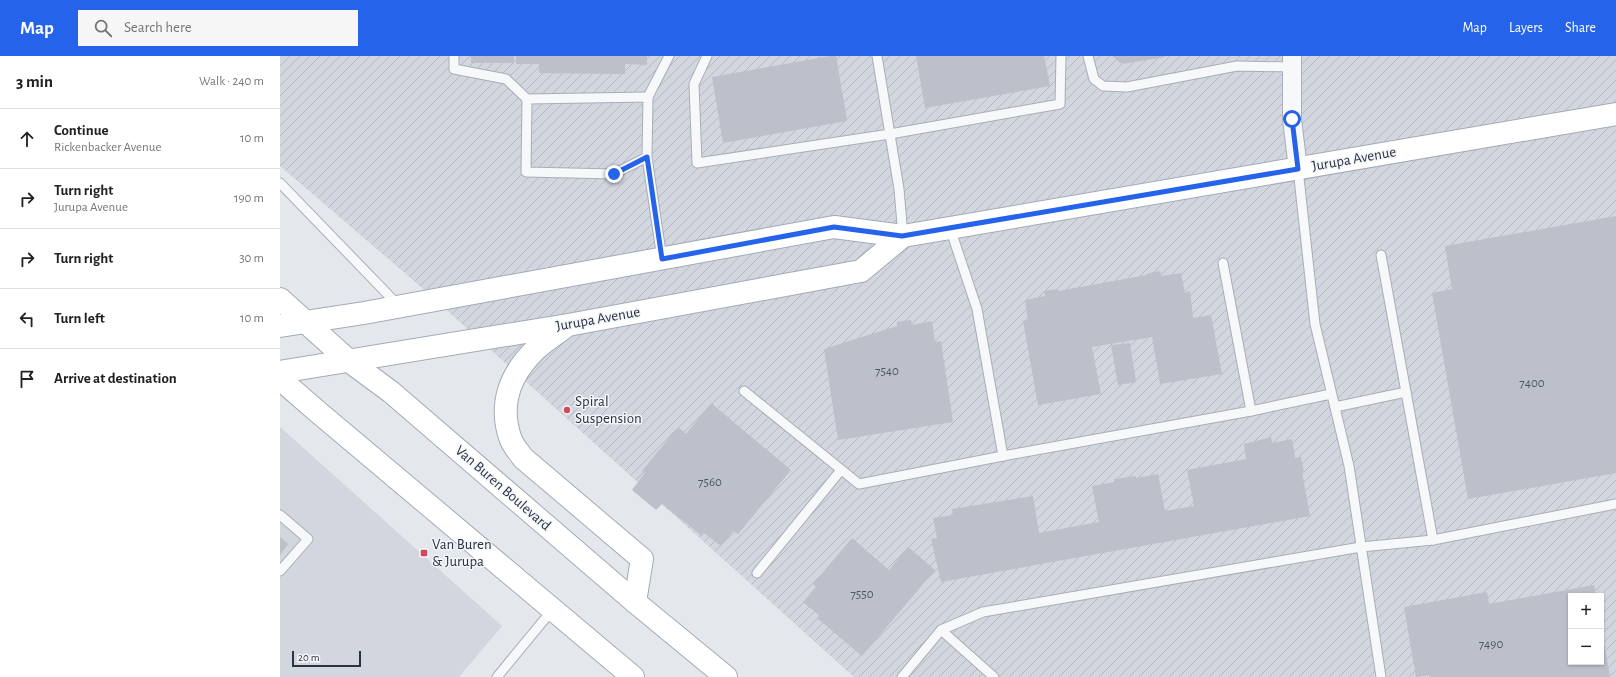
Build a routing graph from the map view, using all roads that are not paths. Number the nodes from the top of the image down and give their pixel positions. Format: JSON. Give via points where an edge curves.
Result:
{"nodes":[{"id":1,"x":454,"y":56,"type":"edge"},
{"id":2,"x":669,"y":56,"type":"edge"},
{"id":3,"x":706,"y":56,"type":"edge"},
{"id":4,"x":876,"y":56,"type":"edge"},
{"id":5,"x":1061,"y":56,"type":"edge"},
{"id":6,"x":1088,"y":56,"type":"edge"},
{"id":7,"x":1292,"y":61,"type":"edge"},
{"id":8,"x":648,"y":97,"type":"junction"},
{"id":9,"x":526,"y":98,"type":"junction"},
{"id":10,"x":1616,"y":114,"type":"edge"},
{"id":11,"x":890,"y":134,"type":"junction"},
{"id":12,"x":647,"y":157,"type":"junction"},
{"id":13,"x":1298,"y":169,"type":"junction"},
{"id":14,"x":280,"y":183,"type":"edge"},
{"id":15,"x":950,"y":228,"type":"junction"},
{"id":16,"x":902,"y":236,"type":"junction"},
{"id":17,"x":1381,"y":255,"type":"dead end"},
{"id":18,"x":662,"y":259,"type":"junction"},
{"id":19,"x":1224,"y":263,"type":"dead end"},
{"id":20,"x":280,"y":299,"type":"edge"},
{"id":21,"x":400,"y":307,"type":"junction"},
{"id":22,"x":305,"y":322,"type":"junction"},
{"id":23,"x":568,"y":325,"type":"junction"},
{"id":24,"x":280,"y":326,"type":"edge"},
{"id":25,"x":349,"y":361,"type":"junction"},
{"id":26,"x":280,"y":372,"type":"edge"},
{"id":27,"x":280,"y":379,"type":"edge"},
{"id":28,"x":744,"y":391,"type":"dead end"},
{"id":29,"x":1406,"y":392,"type":"junction"},
{"id":30,"x":1331,"y":394,"type":"junction"},
{"id":31,"x":1335,"y":407,"type":"junction"},
{"id":32,"x":1252,"y":411,"type":"junction"},
{"id":33,"x":1002,"y":456,"type":"junction"},
{"id":34,"x":841,"y":470,"type":"junction"},
{"id":35,"x":1616,"y":504,"type":"edge"},
{"id":36,"x":281,"y":517,"type":"edge"},
{"id":37,"x":1433,"y":540,"type":"junction"},
{"id":38,"x":1361,"y":547,"type":"junction"},
{"id":39,"x":280,"y":571,"type":"edge"},
{"id":40,"x":757,"y":573,"type":"dead end"},
{"id":41,"x":635,"y":602,"type":"junction"},
{"id":42,"x":553,"y":609,"type":"junction"},
{"id":43,"x":941,"y":630,"type":"junction"},
{"id":44,"x":497,"y":677,"type":"edge"},
{"id":45,"x":633,"y":677,"type":"edge"},
{"id":46,"x":726,"y":677,"type":"edge"},
{"id":47,"x":902,"y":677,"type":"edge"},
{"id":48,"x":994,"y":677,"type":"edge"},
{"id":49,"x":1381,"y":677,"type":"edge"}],
"edges":[{"from":1,"to":9,"type":"lane","via":[[454,69],[506,79]]},
{"from":2,"to":8,"type":"lane"},
{"from":3,"to":11,"type":"lane","via":[[694,84],[697,163]]},
{"from":4,"to":11,"type":"lane"},
{"from":5,"to":11,"type":"lane","via":[[1060,104]]},
{"from":6,"to":7,"type":"lane","via":[[1094,79],[1103,86],[1127,87],[1237,66]]},
{"from":7,"to":13,"type":"street","via":[[1292,119]]},
{"from":8,"to":9,"type":"lane"},
{"from":8,"to":12,"type":"lane"},
{"from":9,"to":12,"type":"lane","via":[[526,172],[614,174]]},
{"from":10,"to":13,"type":"main road","name":"Jurupa Avenue"},
{"from":11,"to":16,"type":"lane","via":[[899,190]]},
{"from":12,"to":18,"type":"lane"},
{"from":13,"to":15,"type":"main road","name":"Jurupa Avenue"},
{"from":13,"to":30,"type":"lane","via":[[1315,324]]},
{"from":14,"to":21,"type":"lane"},
{"from":15,"to":16,"type":"main road","name":"Jurupa Avenue"},
{"from":15,"to":33,"type":"lane","via":[[977,309]]},
{"from":16,"to":18,"type":"main road","name":"Jurupa Avenue","via":[[834,227]]},
{"from":16,"to":23,"type":"main road","name":"Jurupa Avenue","via":[[860,271]]},
{"from":17,"to":29,"type":"lane"},
{"from":18,"to":21,"type":"main road","name":"Jurupa Avenue"},
{"from":19,"to":32,"type":"lane"},
{"from":20,"to":22,"type":"main road","name":"Van Buren Boulevard"},
{"from":21,"to":22,"type":"main road","name":"Jurupa Avenue"},
{"from":22,"to":24,"type":"main road","name":"Jurupa Avenue"},
{"from":22,"to":25,"type":"main road","name":"Van Buren Boulevard"},
{"from":23,"to":25,"type":"main road","name":"Jurupa Avenue"},
{"from":23,"to":41,"type":"main road","via":[[536,349],[520,367],[509,386],[506,423],[512,442],[523,458],[642,559]]},
{"from":25,"to":26,"type":"main road","name":"Jurupa Avenue"},
{"from":25,"to":41,"type":"main road","name":"Van Buren Boulevard","via":[[391,392]]},
{"from":27,"to":42,"type":"main road"},
{"from":28,"to":34,"type":"lane"},
{"from":29,"to":31,"type":"lane"},
{"from":29,"to":37,"type":"lane"},
{"from":30,"to":31,"type":"lane"},
{"from":30,"to":32,"type":"lane"},
{"from":31,"to":38,"type":"lane","via":[[1349,466]]},
{"from":32,"to":33,"type":"lane"},
{"from":33,"to":34,"type":"lane","via":[[859,484]]},
{"from":34,"to":40,"type":"lane"},
{"from":35,"to":37,"type":"lane"},
{"from":36,"to":39,"type":"lane","via":[[308,539]]},
{"from":37,"to":38,"type":"lane"},
{"from":38,"to":43,"type":"lane","via":[[983,612]]},
{"from":38,"to":49,"type":"lane"},
{"from":41,"to":46,"type":"main road","name":"Van Buren Boulevard"},
{"from":42,"to":44,"type":"lane"},
{"from":42,"to":45,"type":"main road"},
{"from":43,"to":47,"type":"lane"},
{"from":43,"to":48,"type":"lane"}]}
